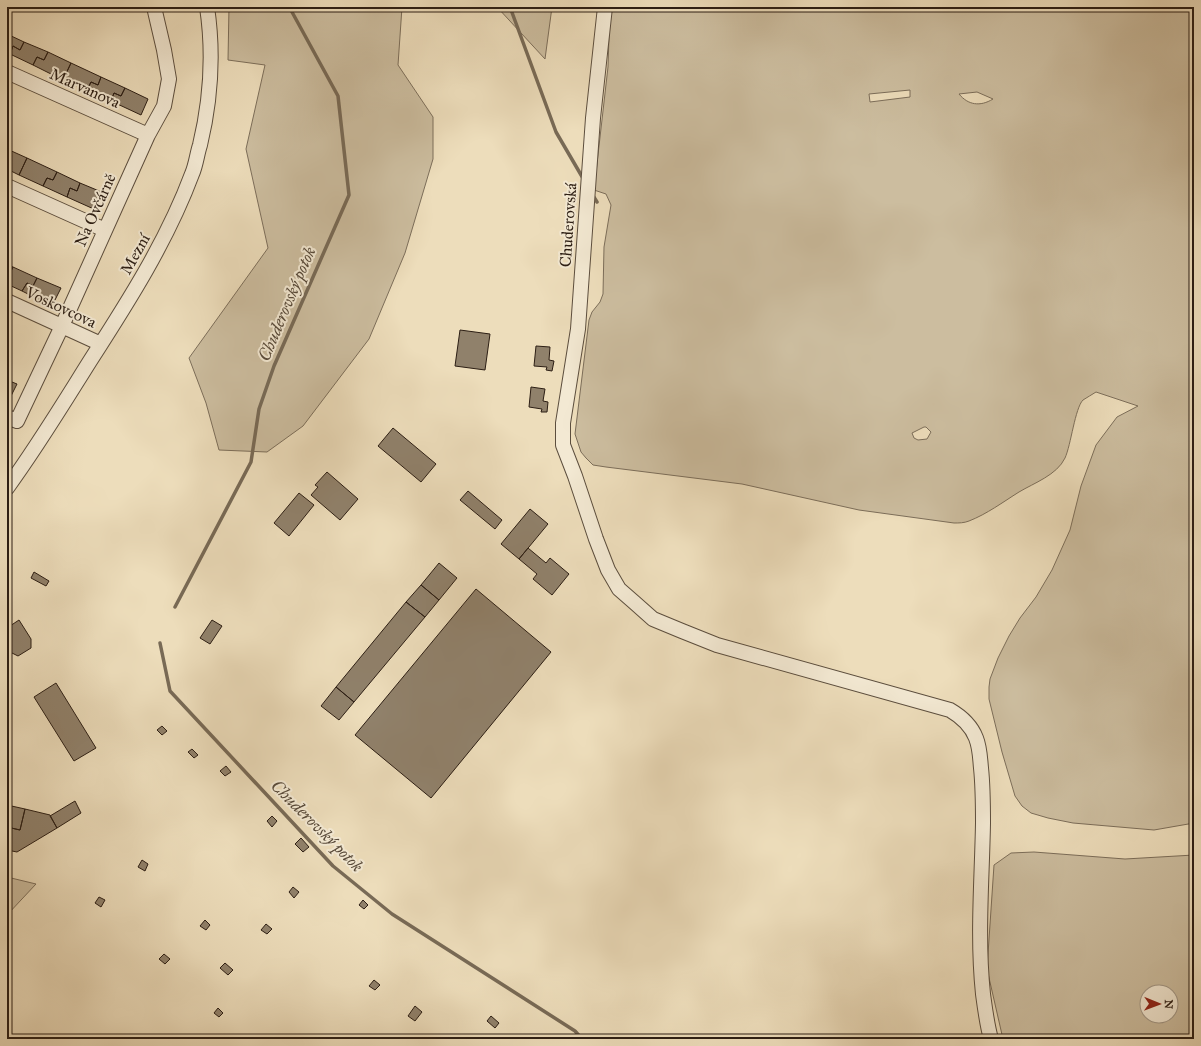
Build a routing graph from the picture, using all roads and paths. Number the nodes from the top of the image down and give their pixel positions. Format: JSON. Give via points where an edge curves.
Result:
{"nodes":[{"id":1,"x":154,"y":7,"type":"edge"},
{"id":2,"x":207,"y":7,"type":"edge"},
{"id":3,"x":605,"y":7,"type":"edge"},
{"id":4,"x":7,"y":72,"type":"edge"},
{"id":5,"x":148,"y":135,"type":"junction"},
{"id":6,"x":7,"y":186,"type":"edge"},
{"id":7,"x":105,"y":230,"type":"junction"},
{"id":8,"x":7,"y":301,"type":"edge"},
{"id":9,"x":62,"y":326,"type":"junction"},
{"id":10,"x":101,"y":344,"type":"junction"},
{"id":11,"x":12,"y":419,"type":"edge"},
{"id":12,"x":7,"y":488,"type":"edge"},
{"id":13,"x":991,"y":1039,"type":"edge"}],
"edges":[{"from":1,"to":5,"type":"street","name":"Na Ovčárně","via":[[169,79],[164,106]]},
{"from":2,"to":10,"type":"street","name":"Mezní","via":[[211,72],[206,119],[193,172],[174,219]]},
{"from":3,"to":13,"type":"street","name":"Chuderovská","via":[[578,329],[563,423],[563,445],[596,540],[619,589],[653,619],[717,645],[950,710],[962,717],[976,738],[982,776],[984,802],[981,971]]},
{"from":4,"to":5,"type":"street","name":"Marvanova"},
{"from":5,"to":7,"type":"street","name":"Na Ovčárně"},
{"from":6,"to":7,"type":"street"},
{"from":7,"to":9,"type":"street","name":"Na Ovčárně"},
{"from":8,"to":9,"type":"street","name":"Voskovcova"},
{"from":9,"to":10,"type":"street","name":"Voskovcova"},
{"from":9,"to":11,"type":"street","name":"Na Ovčárně"},
{"from":10,"to":12,"type":"street","name":"Mezní"}]}
